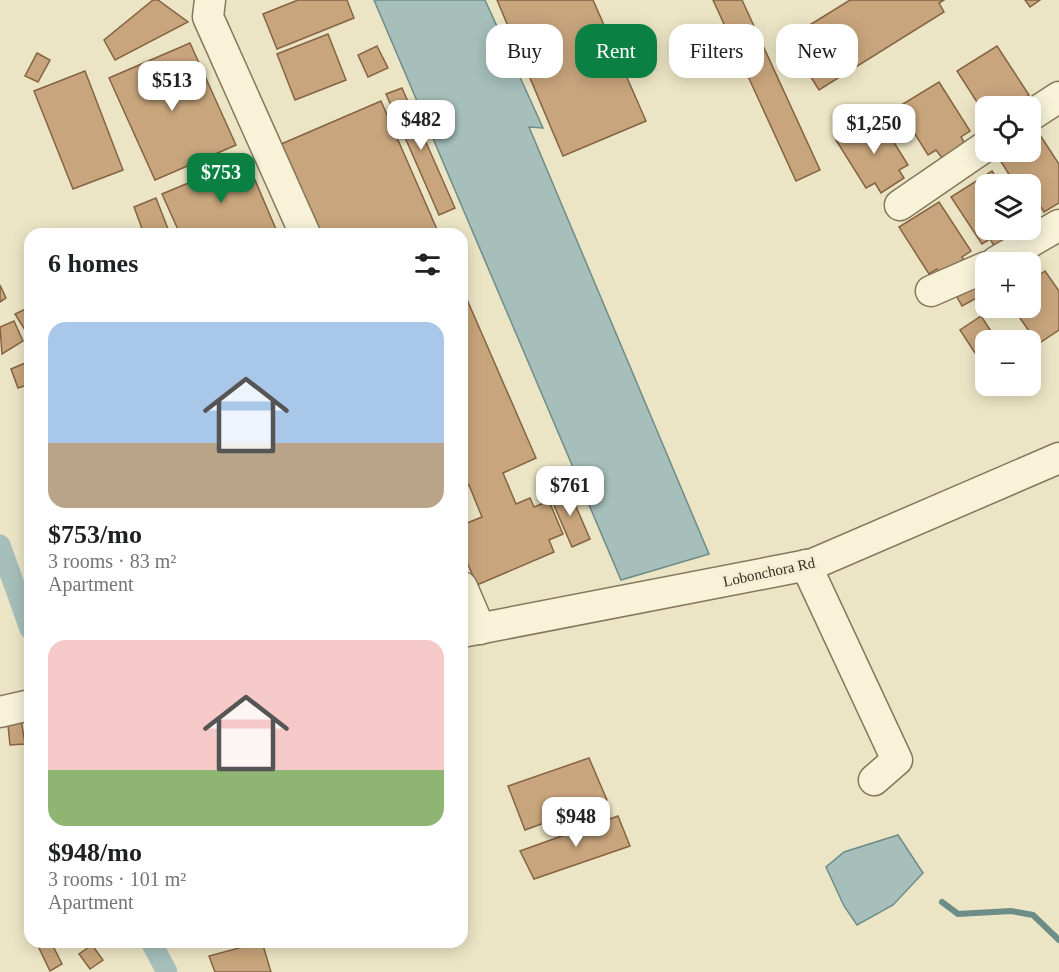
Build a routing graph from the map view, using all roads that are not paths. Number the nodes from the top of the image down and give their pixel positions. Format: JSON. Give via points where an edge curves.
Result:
{"nodes":[{"id":1,"x":210,"y":0,"type":"edge"},
{"id":2,"x":1059,"y":97,"type":"edge"},
{"id":3,"x":1041,"y":109,"type":"edge"},
{"id":4,"x":975,"y":154,"type":"edge"},
{"id":5,"x":900,"y":205,"type":"dead end"},
{"id":6,"x":1059,"y":225,"type":"edge"},
{"id":7,"x":302,"y":228,"type":"edge"},
{"id":8,"x":1013,"y":252,"type":"edge"},
{"id":9,"x":975,"y":272,"type":"edge"},
{"id":10,"x":931,"y":291,"type":"dead end"},
{"id":11,"x":1059,"y":458,"type":"edge"},
{"id":12,"x":806,"y":565,"type":"junction"},
{"id":13,"x":471,"y":630,"type":"edge"},
{"id":14,"x":874,"y":780,"type":"dead end"}],
"edges":[{"from":1,"to":7,"type":"street","via":[[208,17]]},
{"from":2,"to":3,"type":"street"},
{"from":4,"to":5,"type":"street"},
{"from":6,"to":8,"type":"street"},
{"from":9,"to":10,"type":"street"},
{"from":11,"to":12,"type":"street","name":"Lobonchora Rd"},
{"from":12,"to":13,"type":"street","name":"Lobonchora Rd"},
{"from":12,"to":14,"type":"street","via":[[897,760]]}]}
